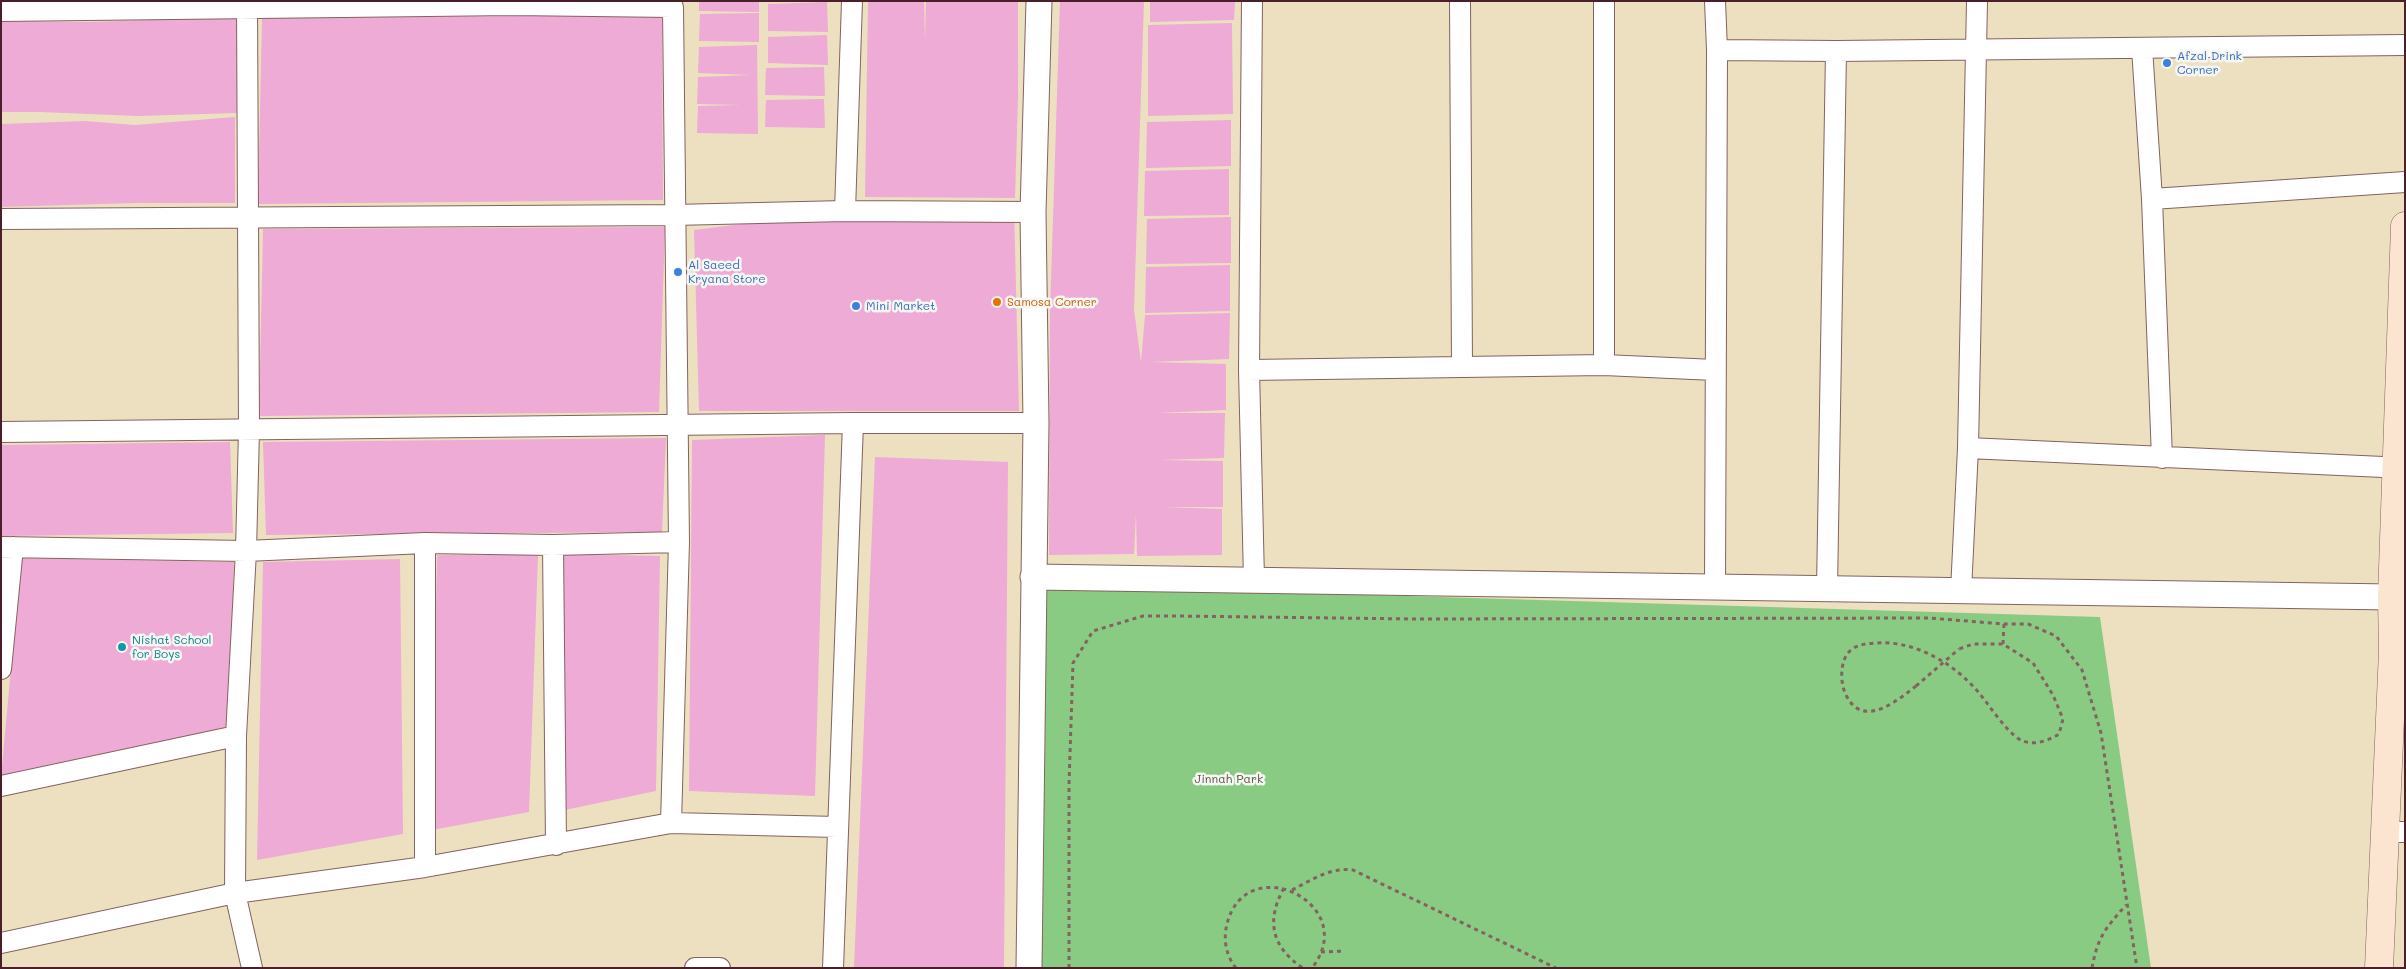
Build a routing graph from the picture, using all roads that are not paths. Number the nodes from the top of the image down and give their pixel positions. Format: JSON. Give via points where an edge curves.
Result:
{"nodes":[{"id":1,"x":852,"y":1,"type":"edge"},
{"id":2,"x":1040,"y":1,"type":"edge"},
{"id":3,"x":1252,"y":1,"type":"edge"},
{"id":4,"x":1460,"y":1,"type":"edge"},
{"id":5,"x":1604,"y":1,"type":"edge"},
{"id":6,"x":1716,"y":1,"type":"edge"},
{"id":7,"x":1977,"y":1,"type":"edge"},
{"id":8,"x":513,"y":3,"type":"edge"},
{"id":9,"x":247,"y":4,"type":"edge"},
{"id":10,"x":350,"y":4,"type":"edge"},
{"id":11,"x":673,"y":4,"type":"edge"},
{"id":12,"x":1,"y":11,"type":"edge"},
{"id":13,"x":2405,"y":45,"type":"edge"},
{"id":14,"x":1976,"y":48,"type":"junction"},
{"id":15,"x":2142,"y":48,"type":"junction"},
{"id":16,"x":1717,"y":50,"type":"junction"},
{"id":17,"x":1836,"y":51,"type":"junction"},
{"id":18,"x":2405,"y":182,"type":"edge"},
{"id":19,"x":2152,"y":199,"type":"junction"},
{"id":20,"x":846,"y":211,"type":"junction"},
{"id":21,"x":1033,"y":212,"type":"junction"},
{"id":22,"x":674,"y":215,"type":"junction"},
{"id":23,"x":247,"y":218,"type":"junction"},
{"id":24,"x":1,"y":219,"type":"edge"},
{"id":25,"x":2405,"y":226,"type":"edge"},
{"id":26,"x":1604,"y":365,"type":"junction"},
{"id":27,"x":1462,"y":367,"type":"junction"},
{"id":28,"x":1250,"y":370,"type":"junction"},
{"id":29,"x":1715,"y":370,"type":"junction"},
{"id":30,"x":853,"y":423,"type":"junction"},
{"id":31,"x":1036,"y":423,"type":"junction"},
{"id":32,"x":679,"y":425,"type":"junction"},
{"id":33,"x":249,"y":430,"type":"junction"},
{"id":34,"x":1,"y":432,"type":"edge"},
{"id":35,"x":1968,"y":448,"type":"junction"},
{"id":36,"x":2162,"y":458,"type":"junction"},
{"id":37,"x":2401,"y":467,"type":"edge"},
{"id":38,"x":679,"y":542,"type":"junction"},
{"id":39,"x":425,"y":543,"type":"junction"},
{"id":40,"x":553,"y":545,"type":"junction"},
{"id":41,"x":7,"y":547,"type":"edge"},
{"id":42,"x":246,"y":550,"type":"junction"},
{"id":43,"x":1033,"y":577,"type":"junction"},
{"id":44,"x":1254,"y":580,"type":"junction"},
{"id":45,"x":1715,"y":587,"type":"junction"},
{"id":46,"x":1827,"y":589,"type":"junction"},
{"id":47,"x":1960,"y":591,"type":"junction"},
{"id":48,"x":2392,"y":597,"type":"junction"},
{"id":49,"x":2399,"y":652,"type":"edge"},
{"id":50,"x":1,"y":669,"type":"edge"},
{"id":51,"x":236,"y":736,"type":"junction"},
{"id":52,"x":1,"y":786,"type":"edge"},
{"id":53,"x":671,"y":823,"type":"junction"},
{"id":54,"x":837,"y":827,"type":"junction"},
{"id":55,"x":2395,"y":832,"type":"edge"},
{"id":56,"x":556,"y":845,"type":"junction"},
{"id":57,"x":425,"y":867,"type":"junction"},
{"id":58,"x":235,"y":893,"type":"junction"},
{"id":59,"x":1,"y":943,"type":"edge"},
{"id":60,"x":252,"y":968,"type":"edge"},
{"id":61,"x":695,"y":968,"type":"edge"},
{"id":62,"x":720,"y":968,"type":"edge"},
{"id":63,"x":833,"y":968,"type":"edge"},
{"id":64,"x":1029,"y":968,"type":"edge"},
{"id":65,"x":2379,"y":968,"type":"edge"}],
"edges":[{"from":1,"to":20,"type":"street"},
{"from":2,"to":21,"type":"street"},
{"from":3,"to":28,"type":"street"},
{"from":4,"to":27,"type":"street"},
{"from":5,"to":26,"type":"street"},
{"from":6,"to":16,"type":"street"},
{"from":7,"to":14,"type":"street"},
{"from":8,"to":10,"type":"street"},
{"from":8,"to":11,"type":"street"},
{"from":9,"to":10,"type":"street"},
{"from":9,"to":12,"type":"street"},
{"from":9,"to":23,"type":"street"},
{"from":11,"to":22,"type":"street"},
{"from":13,"to":15,"type":"street"},
{"from":14,"to":15,"type":"street"},
{"from":14,"to":17,"type":"street"},
{"from":14,"to":35,"type":"street"},
{"from":15,"to":19,"type":"street"},
{"from":16,"to":17,"type":"street"},
{"from":16,"to":29,"type":"street"},
{"from":17,"to":46,"type":"street"},
{"from":18,"to":19,"type":"street"},
{"from":19,"to":36,"type":"street"},
{"from":20,"to":21,"type":"street"},
{"from":20,"to":22,"type":"street"},
{"from":21,"to":31,"type":"street"},
{"from":22,"to":23,"type":"street"},
{"from":22,"to":32,"type":"street"},
{"from":23,"to":24,"type":"street"},
{"from":23,"to":33,"type":"street"},
{"from":25,"to":37,"type":"main road"},
{"from":26,"to":27,"type":"street"},
{"from":26,"to":29,"type":"street"},
{"from":27,"to":28,"type":"street"},
{"from":28,"to":44,"type":"street"},
{"from":29,"to":45,"type":"street"},
{"from":30,"to":31,"type":"street"},
{"from":30,"to":32,"type":"street"},
{"from":30,"to":54,"type":"street"},
{"from":31,"to":43,"type":"street"},
{"from":32,"to":33,"type":"street"},
{"from":32,"to":38,"type":"street"},
{"from":33,"to":34,"type":"street"},
{"from":33,"to":42,"type":"street"},
{"from":35,"to":36,"type":"street"},
{"from":35,"to":47,"type":"street"},
{"from":36,"to":37,"type":"street"},
{"from":37,"to":48,"type":"main road"},
{"from":38,"to":40,"type":"street"},
{"from":38,"to":53,"type":"street"},
{"from":39,"to":40,"type":"street"},
{"from":39,"to":42,"type":"street"},
{"from":39,"to":57,"type":"street"},
{"from":40,"to":56,"type":"street"},
{"from":41,"to":42,"type":"street"},
{"from":41,"to":50,"type":"street"},
{"from":42,"to":51,"type":"street"},
{"from":43,"to":44,"type":"street"},
{"from":43,"to":64,"type":"street"},
{"from":44,"to":45,"type":"street"},
{"from":45,"to":46,"type":"street"},
{"from":46,"to":47,"type":"street"},
{"from":47,"to":48,"type":"street"},
{"from":48,"to":49,"type":"main road"},
{"from":49,"to":55,"type":"main road"},
{"from":51,"to":52,"type":"street"},
{"from":51,"to":58,"type":"street"},
{"from":53,"to":54,"type":"street"},
{"from":53,"to":56,"type":"street"},
{"from":54,"to":63,"type":"street"},
{"from":55,"to":65,"type":"main road"},
{"from":56,"to":57,"type":"street"},
{"from":57,"to":58,"type":"street"},
{"from":58,"to":59,"type":"street"},
{"from":58,"to":60,"type":"street"},
{"from":61,"to":62,"type":"street"}]}
